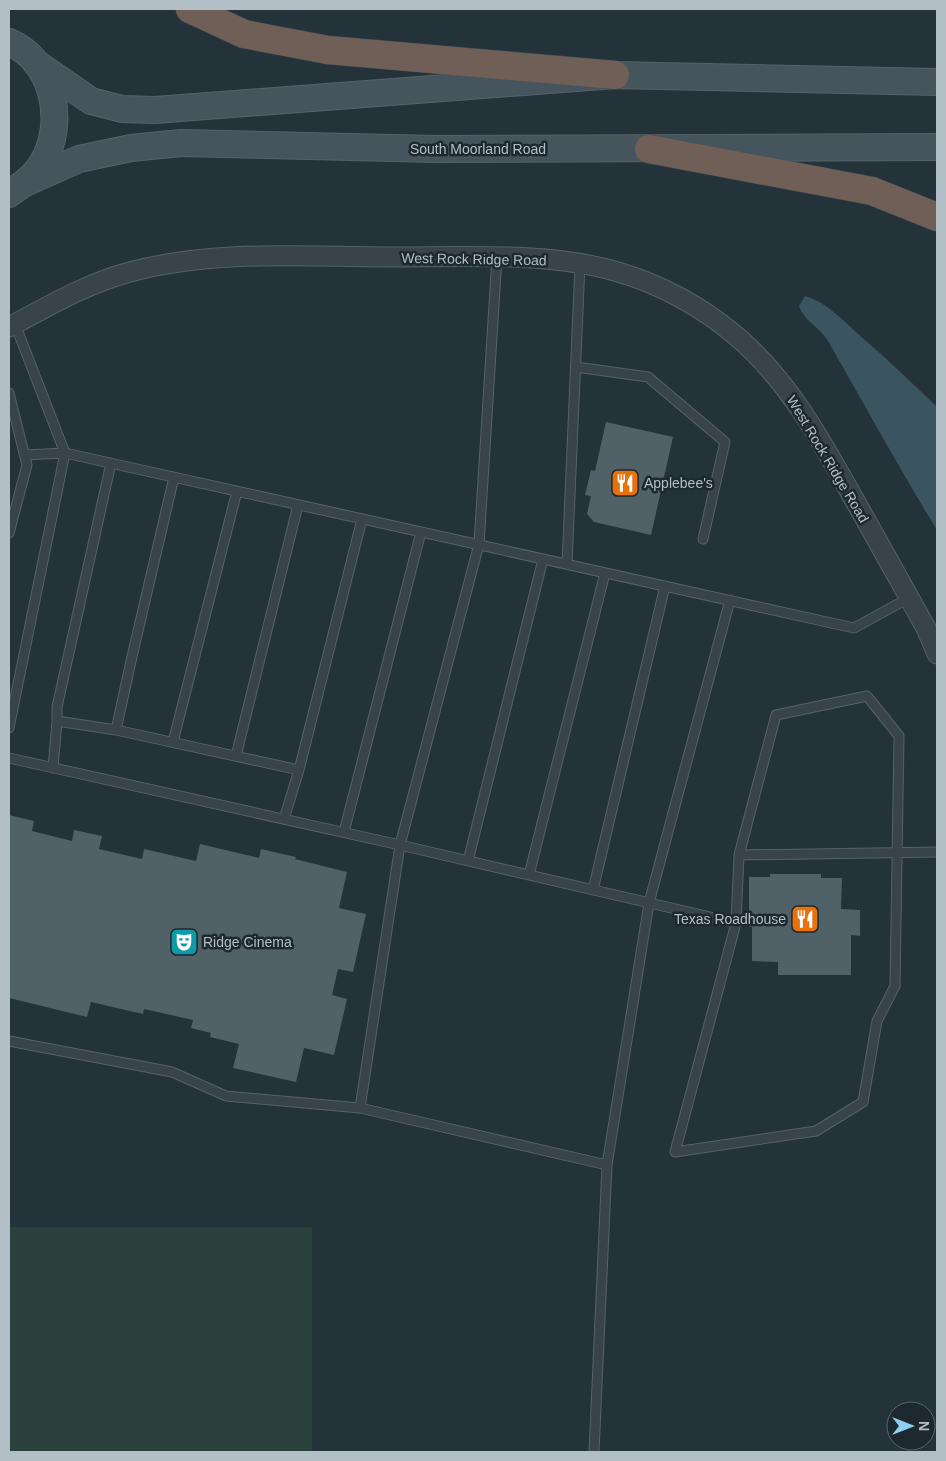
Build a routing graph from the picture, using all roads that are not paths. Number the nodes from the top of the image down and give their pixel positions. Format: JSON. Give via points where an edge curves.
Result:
{"nodes":[{"id":1,"x":190,"y":9,"type":"edge"},
{"id":2,"x":9,"y":42,"type":"edge"},
{"id":3,"x":36,"y":63,"type":"junction"},
{"id":4,"x":615,"y":75,"type":"junction"},
{"id":5,"x":937,"y":82,"type":"edge"},
{"id":6,"x":937,"y":147,"type":"edge"},
{"id":7,"x":649,"y":149,"type":"junction"},
{"id":8,"x":17,"y":188,"type":"edge"},
{"id":9,"x":937,"y":217,"type":"edge"},
{"id":10,"x":497,"y":257,"type":"junction"},
{"id":11,"x":580,"y":264,"type":"junction"},
{"id":12,"x":11,"y":322,"type":"edge"},
{"id":13,"x":576,"y":367,"type":"junction"},
{"id":14,"x":9,"y":393,"type":"edge"},
{"id":15,"x":65,"y":453,"type":"junction"},
{"id":16,"x":24,"y":455,"type":"junction"},
{"id":17,"x":111,"y":463,"type":"junction"},
{"id":18,"x":174,"y":477,"type":"junction"},
{"id":19,"x":237,"y":491,"type":"junction"},
{"id":20,"x":298,"y":505,"type":"junction"},
{"id":21,"x":362,"y":518,"type":"junction"},
{"id":22,"x":421,"y":532,"type":"junction"},
{"id":23,"x":9,"y":533,"type":"edge"},
{"id":24,"x":703,"y":539,"type":"dead end"},
{"id":25,"x":479,"y":544,"type":"junction"},
{"id":26,"x":543,"y":559,"type":"junction"},
{"id":27,"x":567,"y":564,"type":"junction"},
{"id":28,"x":605,"y":572,"type":"junction"},
{"id":29,"x":665,"y":586,"type":"junction"},
{"id":30,"x":909,"y":598,"type":"junction"},
{"id":31,"x":730,"y":600,"type":"junction"},
{"id":32,"x":936,"y":649,"type":"edge"},
{"id":33,"x":57,"y":721,"type":"junction"},
{"id":34,"x":9,"y":728,"type":"edge"},
{"id":35,"x":116,"y":730,"type":"junction"},
{"id":36,"x":173,"y":742,"type":"junction"},
{"id":37,"x":236,"y":756,"type":"junction"},
{"id":38,"x":9,"y":758,"type":"edge"},
{"id":39,"x":53,"y":768,"type":"junction"},
{"id":40,"x":299,"y":770,"type":"junction"},
{"id":41,"x":284,"y":819,"type":"junction"},
{"id":42,"x":344,"y":832,"type":"junction"},
{"id":43,"x":400,"y":844,"type":"junction"},
{"id":44,"x":937,"y":852,"type":"edge"},
{"id":45,"x":898,"y":853,"type":"junction"},
{"id":46,"x":739,"y":855,"type":"junction"},
{"id":47,"x":468,"y":861,"type":"junction"},
{"id":48,"x":529,"y":875,"type":"junction"},
{"id":49,"x":593,"y":890,"type":"junction"},
{"id":50,"x":649,"y":903,"type":"junction"},
{"id":51,"x":736,"y":923,"type":"junction"},
{"id":52,"x":9,"y":1041,"type":"edge"},
{"id":53,"x":360,"y":1108,"type":"junction"},
{"id":54,"x":607,"y":1164,"type":"junction"},
{"id":55,"x":594,"y":1452,"type":"edge"}],
"edges":[{"from":1,"to":4,"type":"highway","via":[[244,34],[328,50]]},
{"from":2,"to":3,"type":"main road"},
{"from":3,"to":4,"type":"main road","via":[[91,101],[122,109],[155,110]]},
{"from":3,"to":8,"type":"main road","via":[[50,86],[55,112],[53,138],[43,163]]},
{"from":4,"to":5,"type":"main road"},
{"from":6,"to":7,"type":"main road","name":"South Moorland Road"},
{"from":7,"to":8,"type":"main road","name":"South Moorland Road","via":[[436,149],[181,143],[131,148],[78,159]]},
{"from":7,"to":9,"type":"highway","via":[[872,191]]},
{"from":10,"to":11,"type":"street","name":"West Rock Ridge Road"},
{"from":10,"to":12,"type":"street","name":"West Rock Ridge Road","via":[[231,256],[170,263],[128,272],[78,290]]},
{"from":10,"to":25,"type":"lane"},
{"from":11,"to":13,"type":"lane"},
{"from":11,"to":30,"type":"street","name":"West Rock Ridge Road","via":[[617,271],[695,306],[734,333],[762,360],[798,404]]},
{"from":12,"to":15,"type":"lane"},
{"from":13,"to":24,"type":"lane","via":[[648,377],[726,442]]},
{"from":13,"to":27,"type":"lane"},
{"from":14,"to":16,"type":"lane"},
{"from":15,"to":16,"type":"lane"},
{"from":15,"to":17,"type":"lane"},
{"from":15,"to":34,"type":"lane"},
{"from":16,"to":23,"type":"lane","via":[[27,465]]},
{"from":17,"to":18,"type":"lane"},
{"from":17,"to":33,"type":"lane","via":[[57,707]]},
{"from":18,"to":19,"type":"lane"},
{"from":18,"to":35,"type":"lane"},
{"from":19,"to":20,"type":"lane"},
{"from":19,"to":36,"type":"lane"},
{"from":20,"to":21,"type":"lane"},
{"from":20,"to":37,"type":"lane"},
{"from":21,"to":22,"type":"lane"},
{"from":21,"to":40,"type":"lane"},
{"from":22,"to":25,"type":"lane"},
{"from":22,"to":42,"type":"lane"},
{"from":25,"to":26,"type":"lane"},
{"from":25,"to":43,"type":"lane"},
{"from":26,"to":27,"type":"lane"},
{"from":26,"to":47,"type":"lane"},
{"from":27,"to":28,"type":"lane"},
{"from":28,"to":29,"type":"lane"},
{"from":28,"to":48,"type":"lane"},
{"from":29,"to":31,"type":"lane"},
{"from":29,"to":49,"type":"lane"},
{"from":30,"to":31,"type":"lane","via":[[854,628]]},
{"from":30,"to":32,"type":"street","name":"West Rock Ridge Road"},
{"from":31,"to":50,"type":"lane"},
{"from":33,"to":35,"type":"lane"},
{"from":33,"to":39,"type":"lane"},
{"from":35,"to":36,"type":"lane"},
{"from":36,"to":37,"type":"lane"},
{"from":37,"to":40,"type":"lane"},
{"from":38,"to":39,"type":"lane"},
{"from":39,"to":41,"type":"lane"},
{"from":40,"to":41,"type":"lane"},
{"from":41,"to":42,"type":"lane"},
{"from":42,"to":43,"type":"lane"},
{"from":43,"to":47,"type":"lane"},
{"from":43,"to":53,"type":"lane"},
{"from":44,"to":45,"type":"lane"},
{"from":45,"to":46,"type":"lane"},
{"from":45,"to":46,"type":"lane","via":[[899,736],[866,696],[776,715]]},
{"from":45,"to":51,"type":"lane","via":[[894,986],[877,1021],[863,1102],[816,1131],[675,1152]]},
{"from":46,"to":51,"type":"lane"},
{"from":47,"to":48,"type":"lane"},
{"from":48,"to":49,"type":"lane"},
{"from":49,"to":50,"type":"lane"},
{"from":50,"to":51,"type":"lane"},
{"from":50,"to":54,"type":"lane"},
{"from":52,"to":53,"type":"lane","via":[[172,1072],[226,1096]]},
{"from":53,"to":54,"type":"lane"},
{"from":54,"to":55,"type":"lane"}]}
